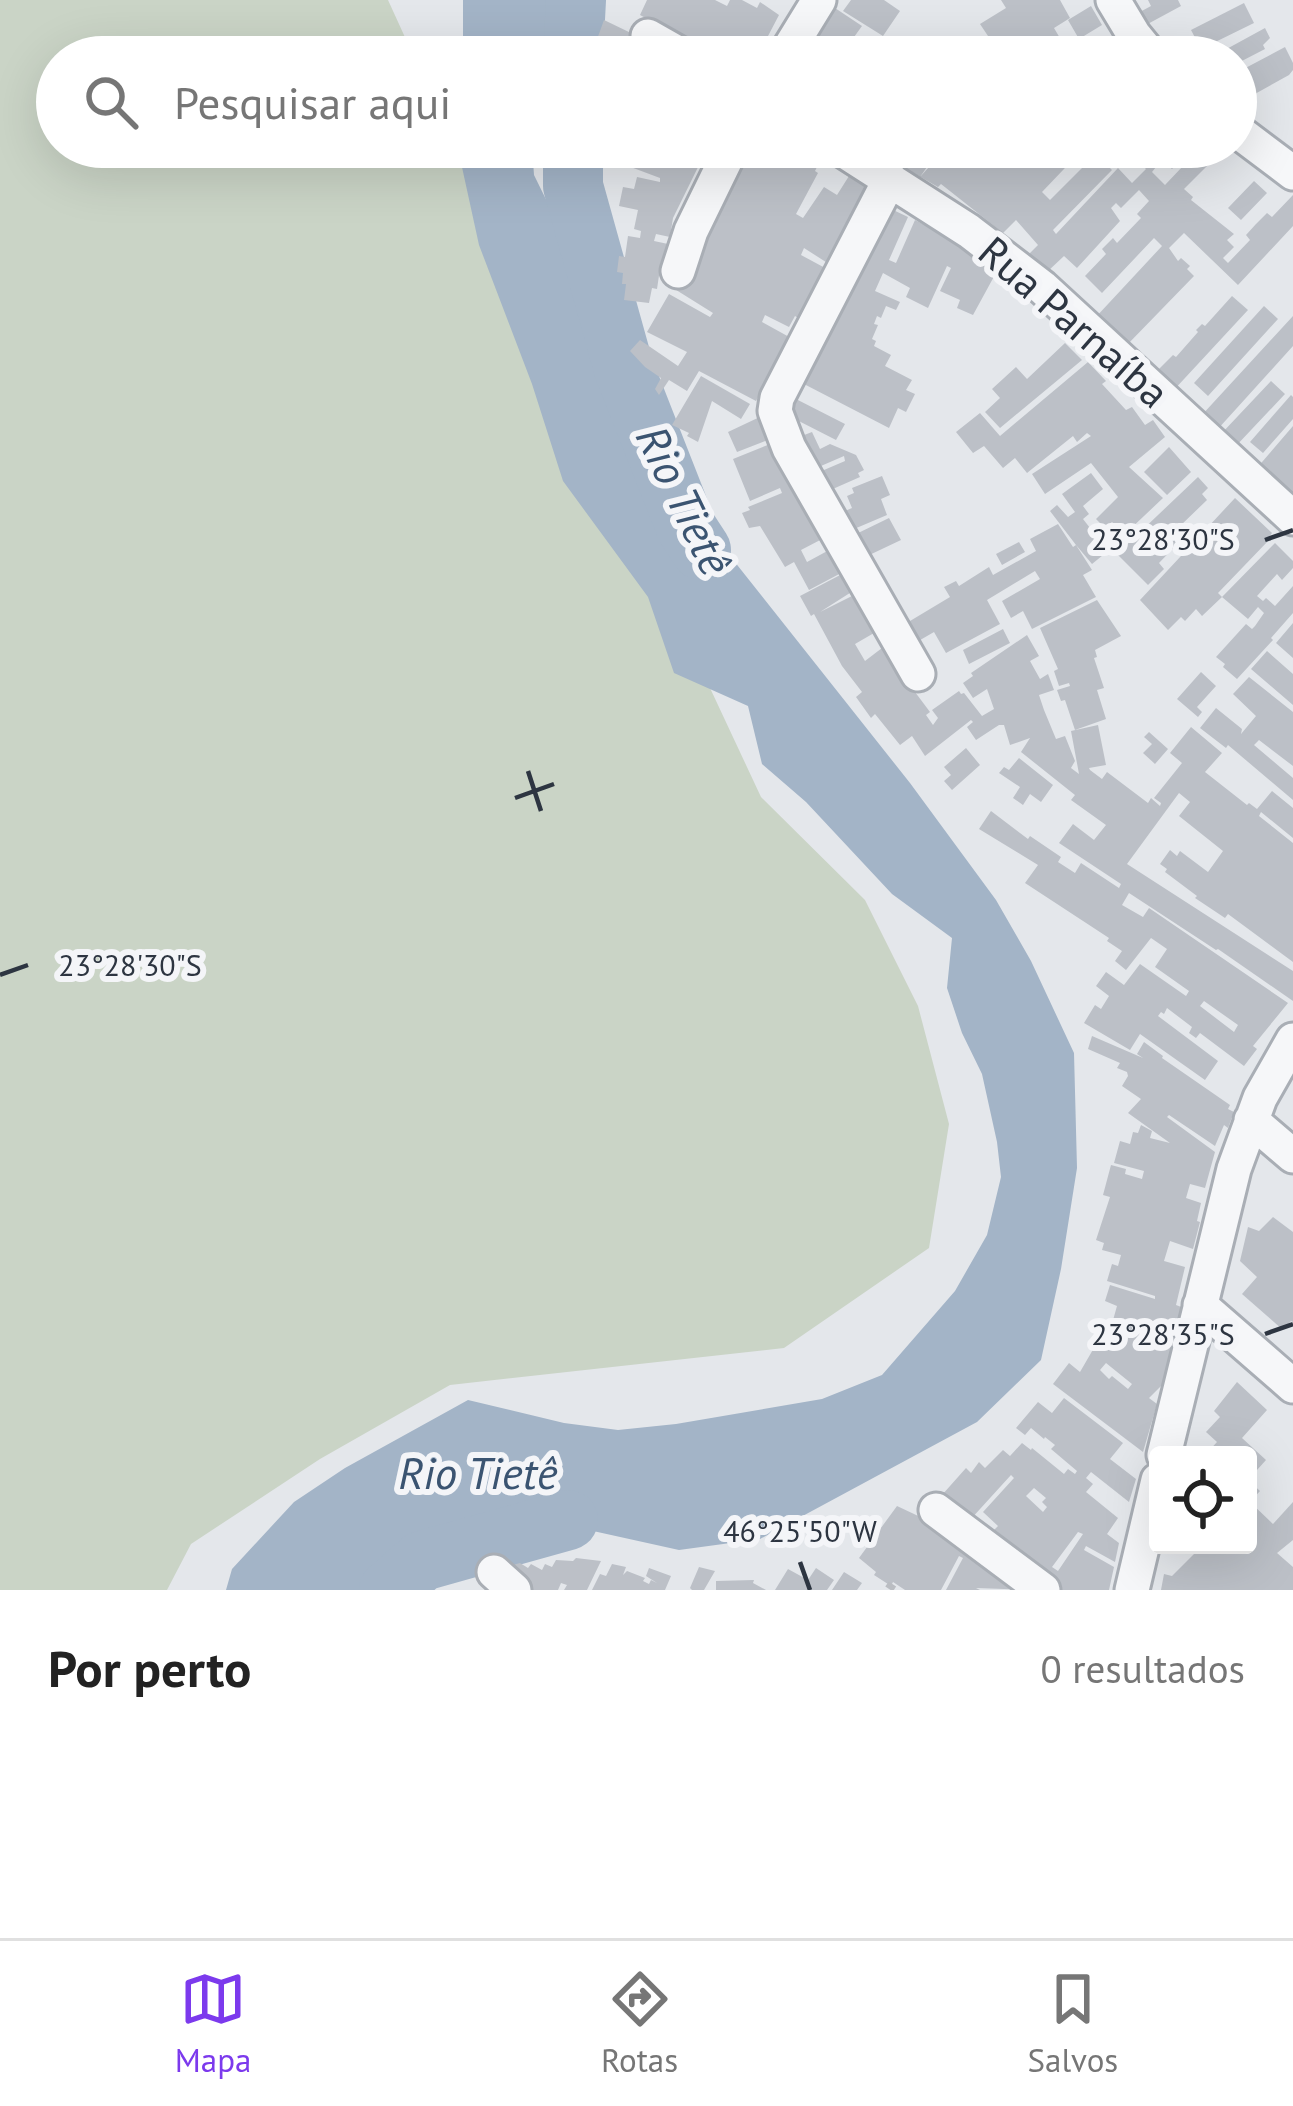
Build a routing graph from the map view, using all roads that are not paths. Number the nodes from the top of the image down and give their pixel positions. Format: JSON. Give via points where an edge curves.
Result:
{"nodes":[{"id":1,"x":819,"y":0,"type":"edge"},
{"id":2,"x":1113,"y":0,"type":"edge"},
{"id":3,"x":797,"y":36,"type":"edge"},
{"id":4,"x":1135,"y":36,"type":"edge"},
{"id":5,"x":1257,"y":141,"type":"edge"},
{"id":6,"x":1287,"y":157,"type":"edge"},
{"id":7,"x":721,"y":168,"type":"edge"},
{"id":8,"x":872,"y":168,"type":"edge"},
{"id":9,"x":890,"y":179,"type":"junction"},
{"id":10,"x":678,"y":271,"type":"dead end"},
{"id":11,"x":1293,"y":518,"type":"edge"},
{"id":12,"x":918,"y":674,"type":"dead end"},
{"id":13,"x":1293,"y":1040,"type":"edge"},
{"id":14,"x":1251,"y":1120,"type":"junction"},
{"id":15,"x":1293,"y":1156,"type":"edge"},
{"id":16,"x":1199,"y":1305,"type":"junction"},
{"id":17,"x":1293,"y":1385,"type":"edge"},
{"id":18,"x":1166,"y":1446,"type":"edge"},
{"id":19,"x":936,"y":1510,"type":"dead end"},
{"id":20,"x":1149,"y":1518,"type":"edge"},
{"id":21,"x":1043,"y":1590,"type":"edge"},
{"id":22,"x":1132,"y":1590,"type":"edge"}],
"edges":[{"from":1,"to":3,"type":"street"},
{"from":2,"to":4,"type":"street"},
{"from":5,"to":6,"type":"street"},
{"from":7,"to":10,"type":"street"},
{"from":8,"to":9,"type":"street","name":"Rua Parnaíba"},
{"from":9,"to":11,"type":"street","name":"Rua Parnaíba","via":[[1042,287]]},
{"from":9,"to":12,"type":"street","via":[[775,411]]},
{"from":13,"to":14,"type":"street"},
{"from":14,"to":15,"type":"street"},
{"from":14,"to":16,"type":"street"},
{"from":16,"to":17,"type":"street"},
{"from":16,"to":18,"type":"street"},
{"from":19,"to":21,"type":"street"},
{"from":20,"to":22,"type":"street"}]}
